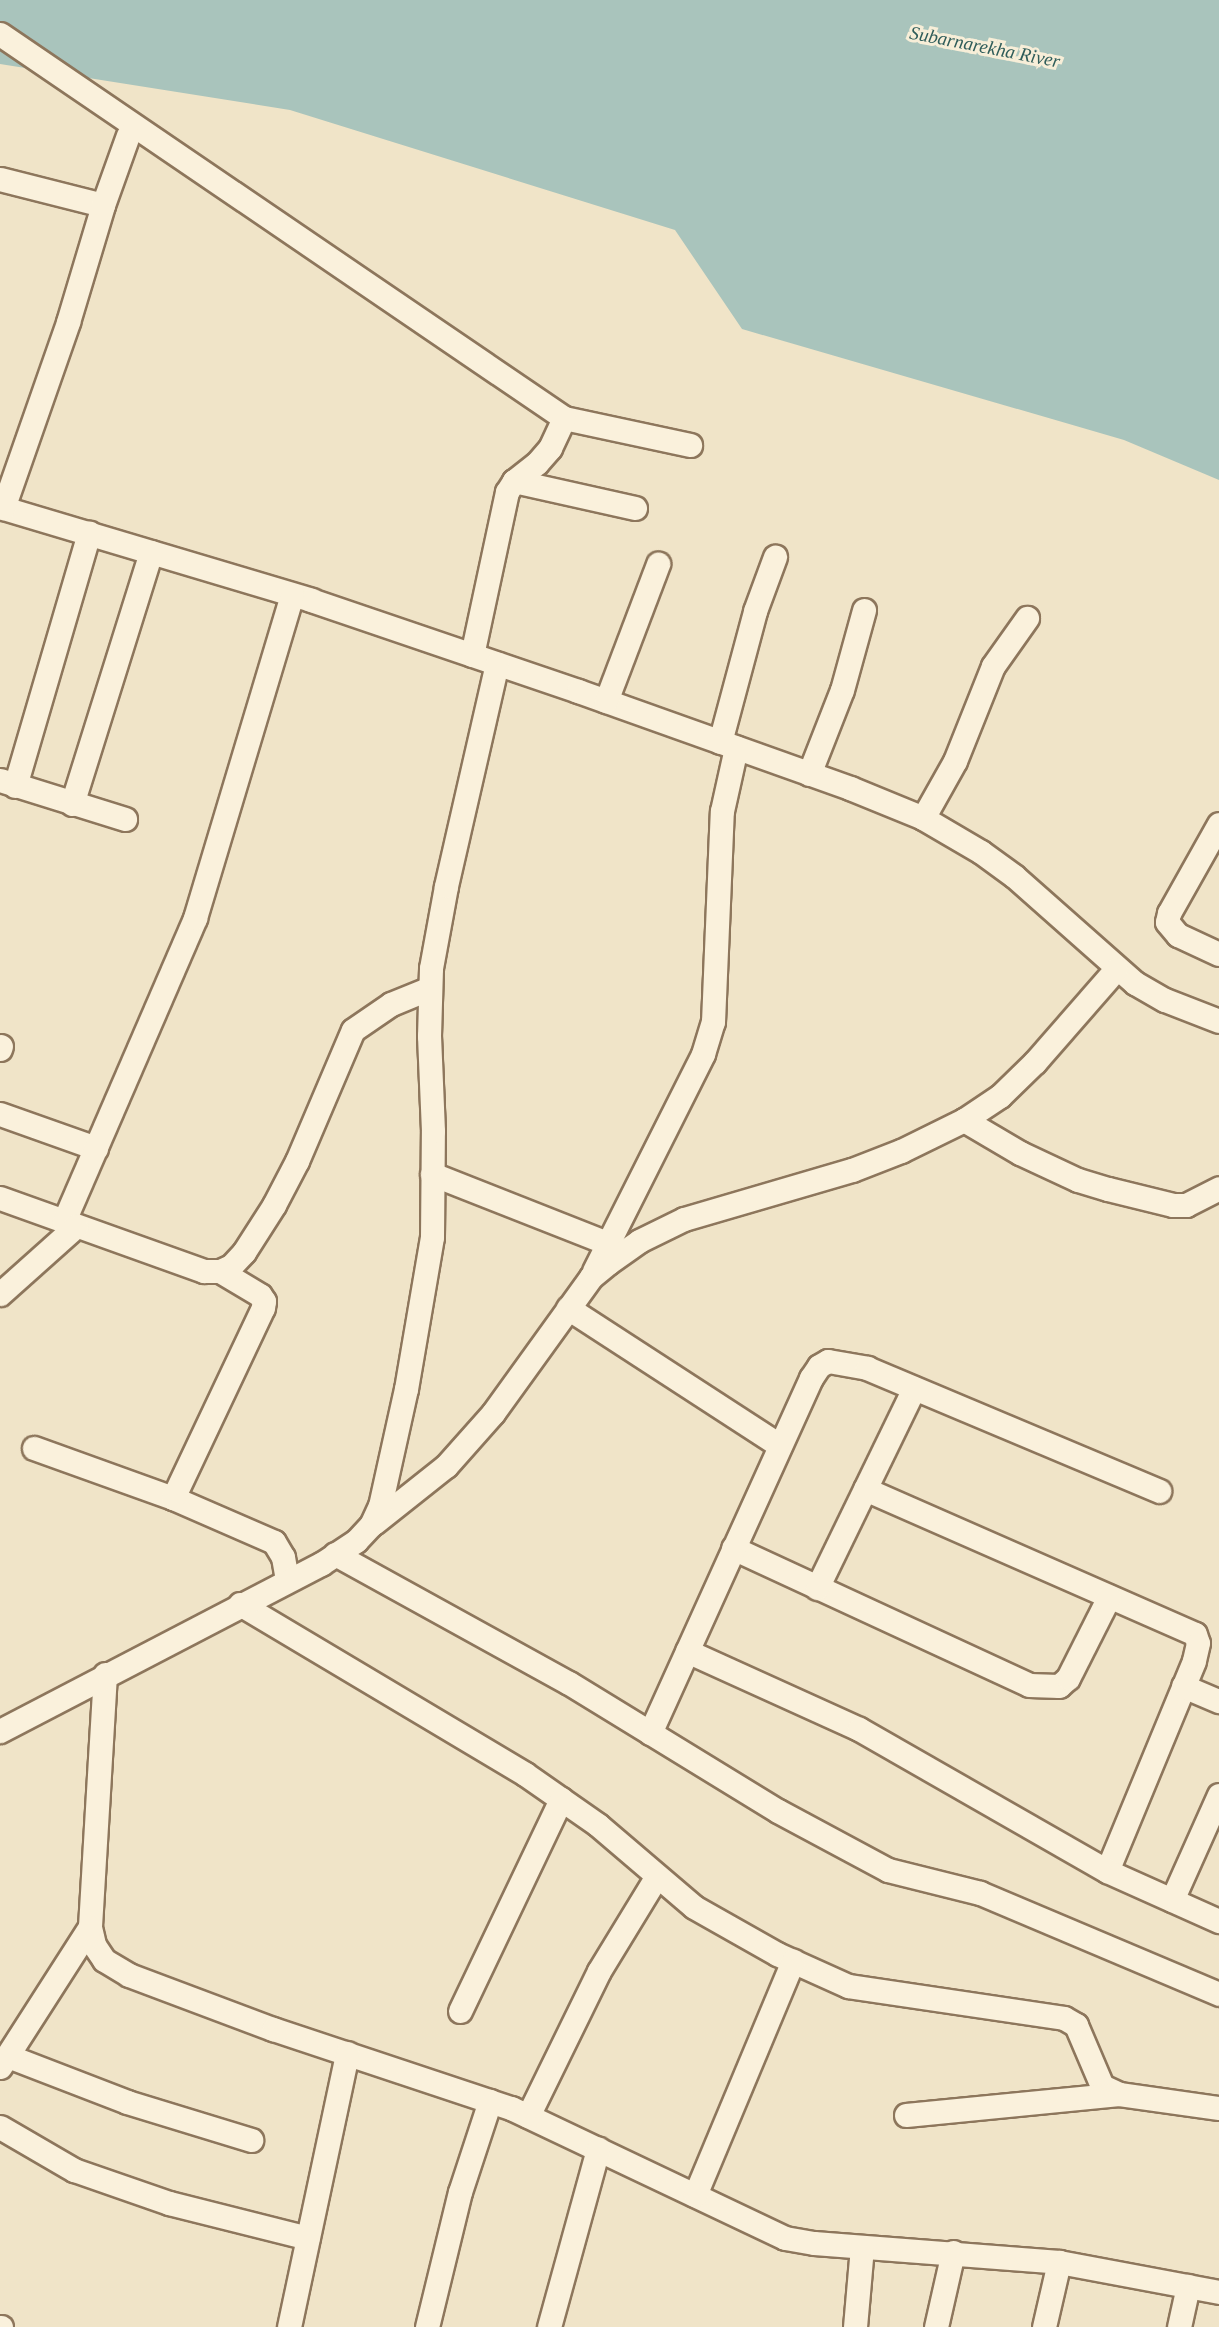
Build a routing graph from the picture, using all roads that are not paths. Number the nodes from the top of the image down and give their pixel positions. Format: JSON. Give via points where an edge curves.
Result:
{"nodes":[{"id":1,"x":0,"y":34,"type":"edge"},
{"id":2,"x":128,"y":135,"type":"dead end"},
{"id":3,"x":0,"y":179,"type":"edge"},
{"id":4,"x":103,"y":205,"type":"junction"},
{"id":5,"x":564,"y":418,"type":"junction"},
{"id":6,"x":690,"y":445,"type":"dead end"},
{"id":7,"x":514,"y":481,"type":"junction"},
{"id":8,"x":2,"y":508,"type":"edge"},
{"id":9,"x":635,"y":508,"type":"dead end"},
{"id":10,"x":89,"y":533,"type":"junction"},
{"id":11,"x":150,"y":552,"type":"junction"},
{"id":12,"x":775,"y":557,"type":"dead end"},
{"id":13,"x":658,"y":564,"type":"dead end"},
{"id":14,"x":292,"y":595,"type":"junction"},
{"id":15,"x":864,"y":610,"type":"dead end"},
{"id":16,"x":1027,"y":618,"type":"dead end"},
{"id":17,"x":472,"y":656,"type":"junction"},
{"id":18,"x":497,"y":664,"type":"junction"},
{"id":19,"x":606,"y":701,"type":"junction"},
{"id":20,"x":728,"y":745,"type":"junction"},
{"id":21,"x":809,"y":774,"type":"junction"},
{"id":22,"x":7,"y":783,"type":"edge"},
{"id":23,"x":72,"y":804,"type":"junction"},
{"id":24,"x":923,"y":818,"type":"junction"},
{"id":25,"x":125,"y":819,"type":"dead end"},
{"id":26,"x":1219,"y":824,"type":"edge"},
{"id":27,"x":1219,"y":954,"type":"edge"},
{"id":28,"x":1116,"y":969,"type":"junction"},
{"id":29,"x":430,"y":988,"type":"junction"},
{"id":30,"x":1219,"y":1020,"type":"edge"},
{"id":31,"x":0,"y":1114,"type":"edge"},
{"id":32,"x":964,"y":1120,"type":"junction"},
{"id":33,"x":96,"y":1147,"type":"junction"},
{"id":34,"x":432,"y":1174,"type":"junction"},
{"id":35,"x":1219,"y":1188,"type":"edge"},
{"id":36,"x":0,"y":1198,"type":"edge"},
{"id":37,"x":70,"y":1223,"type":"junction"},
{"id":38,"x":607,"y":1243,"type":"junction"},
{"id":39,"x":220,"y":1271,"type":"junction"},
{"id":40,"x":591,"y":1277,"type":"junction"},
{"id":41,"x":0,"y":1293,"type":"edge"},
{"id":42,"x":568,"y":1308,"type":"junction"},
{"id":43,"x":914,"y":1388,"type":"junction"},
{"id":44,"x":779,"y":1445,"type":"junction"},
{"id":45,"x":34,"y":1448,"type":"dead end"},
{"id":46,"x":865,"y":1489,"type":"junction"},
{"id":47,"x":1159,"y":1491,"type":"dead end"},
{"id":48,"x":173,"y":1498,"type":"junction"},
{"id":49,"x":371,"y":1525,"type":"junction"},
{"id":50,"x":733,"y":1548,"type":"junction"},
{"id":51,"x":335,"y":1554,"type":"junction"},
{"id":52,"x":287,"y":1580,"type":"junction"},
{"id":53,"x":817,"y":1588,"type":"junction"},
{"id":54,"x":1109,"y":1597,"type":"junction"},
{"id":55,"x":240,"y":1604,"type":"junction"},
{"id":56,"x":687,"y":1651,"type":"junction"},
{"id":57,"x":105,"y":1674,"type":"junction"},
{"id":58,"x":1183,"y":1686,"type":"junction"},
{"id":59,"x":1219,"y":1701,"type":"edge"},
{"id":60,"x":0,"y":1731,"type":"edge"},
{"id":61,"x":650,"y":1733,"type":"junction"},
{"id":62,"x":1219,"y":1795,"type":"edge"},
{"id":63,"x":561,"y":1799,"type":"junction"},
{"id":64,"x":1107,"y":1871,"type":"junction"},
{"id":65,"x":657,"y":1876,"type":"junction"},
{"id":66,"x":1171,"y":1900,"type":"junction"},
{"id":67,"x":1219,"y":1921,"type":"edge"},
{"id":68,"x":90,"y":1927,"type":"junction"},
{"id":69,"x":793,"y":1961,"type":"junction"},
{"id":70,"x":1219,"y":1994,"type":"edge"},
{"id":71,"x":460,"y":2011,"type":"dead end"},
{"id":72,"x":347,"y":2053,"type":"junction"},
{"id":73,"x":4,"y":2062,"type":"edge"},
{"id":74,"x":1119,"y":2094,"type":"junction"},
{"id":75,"x":490,"y":2101,"type":"junction"},
{"id":76,"x":1219,"y":2108,"type":"edge"},
{"id":77,"x":906,"y":2115,"type":"dead end"},
{"id":78,"x":528,"y":2116,"type":"junction"},
{"id":79,"x":0,"y":2127,"type":"edge"},
{"id":80,"x":251,"y":2140,"type":"dead end"},
{"id":81,"x":598,"y":2149,"type":"junction"},
{"id":82,"x":695,"y":2195,"type":"junction"},
{"id":83,"x":308,"y":2238,"type":"junction"},
{"id":84,"x":862,"y":2247,"type":"junction"},
{"id":85,"x":953,"y":2252,"type":"junction"},
{"id":86,"x":1059,"y":2262,"type":"junction"},
{"id":87,"x":1188,"y":2287,"type":"junction"},
{"id":88,"x":1219,"y":2292,"type":"edge"},
{"id":89,"x":289,"y":2327,"type":"edge"},
{"id":90,"x":427,"y":2327,"type":"edge"},
{"id":91,"x":549,"y":2327,"type":"edge"},
{"id":92,"x":855,"y":2327,"type":"edge"},
{"id":93,"x":936,"y":2327,"type":"edge"},
{"id":94,"x":1044,"y":2327,"type":"edge"},
{"id":95,"x":1179,"y":2327,"type":"edge"}],
"edges":[{"from":1,"to":5,"type":"street"},
{"from":2,"to":4,"type":"street"},
{"from":3,"to":4,"type":"street"},
{"from":4,"to":8,"type":"street","via":[[68,322]]},
{"from":5,"to":6,"type":"street"},
{"from":5,"to":7,"type":"street","via":[[550,448]]},
{"from":7,"to":9,"type":"street"},
{"from":7,"to":17,"type":"street","via":[[503,504]]},
{"from":8,"to":10,"type":"street"},
{"from":10,"to":11,"type":"street"},
{"from":10,"to":22,"type":"street"},
{"from":11,"to":14,"type":"street"},
{"from":11,"to":23,"type":"street"},
{"from":12,"to":20,"type":"street","via":[[755,611]]},
{"from":13,"to":19,"type":"street"},
{"from":14,"to":17,"type":"street"},
{"from":14,"to":33,"type":"street","via":[[195,918]]},
{"from":15,"to":21,"type":"street","via":[[842,690]]},
{"from":16,"to":24,"type":"street","via":[[993,666],[955,761]]},
{"from":17,"to":18,"type":"street"},
{"from":18,"to":19,"type":"street"},
{"from":18,"to":29,"type":"street","via":[[446,886]]},
{"from":19,"to":20,"type":"street"},
{"from":20,"to":21,"type":"street"},
{"from":20,"to":38,"type":"street","via":[[713,1022],[703,1054]]},
{"from":21,"to":24,"type":"street"},
{"from":22,"to":23,"type":"street"},
{"from":23,"to":25,"type":"street"},
{"from":24,"to":28,"type":"street","via":[[1014,876]]},
{"from":26,"to":27,"type":"street","via":[[1167,922],[1178,936]]},
{"from":28,"to":30,"type":"street","via":[[1165,1000]]},
{"from":28,"to":32,"type":"street","via":[[1009,1088]]},
{"from":29,"to":34,"type":"street"},
{"from":29,"to":39,"type":"street","via":[[391,1004],[353,1030],[314,1127],[274,1205],[244,1252]]},
{"from":31,"to":33,"type":"street"},
{"from":32,"to":35,"type":"street","via":[[1020,1153],[1108,1189],[1186,1205]]},
{"from":32,"to":40,"type":"street","via":[[852,1170],[684,1219],[639,1241]]},
{"from":33,"to":37,"type":"street"},
{"from":34,"to":38,"type":"street"},
{"from":34,"to":49,"type":"street","via":[[426,1288],[380,1506]]},
{"from":36,"to":37,"type":"street"},
{"from":37,"to":39,"type":"street","via":[[178,1263]]},
{"from":37,"to":41,"type":"street"},
{"from":38,"to":40,"type":"street"},
{"from":39,"to":48,"type":"street","via":[[260,1295],[263,1308]]},
{"from":40,"to":42,"type":"street"},
{"from":42,"to":44,"type":"street"},
{"from":42,"to":49,"type":"street","via":[[493,1413],[446,1466]]},
{"from":43,"to":44,"type":"street","via":[[867,1368],[828,1361],[811,1378]]},
{"from":43,"to":46,"type":"street"},
{"from":43,"to":47,"type":"street"},
{"from":44,"to":50,"type":"street"},
{"from":45,"to":48,"type":"street"},
{"from":46,"to":53,"type":"street"},
{"from":46,"to":54,"type":"street"},
{"from":48,"to":52,"type":"street","via":[[274,1542],[283,1557]]},
{"from":49,"to":51,"type":"street"},
{"from":50,"to":53,"type":"street"},
{"from":50,"to":56,"type":"street"},
{"from":51,"to":52,"type":"street"},
{"from":51,"to":61,"type":"street"},
{"from":52,"to":55,"type":"street"},
{"from":53,"to":54,"type":"street","via":[[1029,1685],[1047,1687],[1059,1686],[1068,1678]]},
{"from":54,"to":58,"type":"street","via":[[1195,1634],[1198,1643]]},
{"from":55,"to":57,"type":"street"},
{"from":55,"to":63,"type":"street"},
{"from":56,"to":61,"type":"street"},
{"from":56,"to":64,"type":"street","via":[[859,1728]]},
{"from":57,"to":60,"type":"street"},
{"from":57,"to":68,"type":"street"},
{"from":58,"to":59,"type":"street"},
{"from":58,"to":64,"type":"street"},
{"from":61,"to":70,"type":"street","via":[[778,1811],[888,1870],[980,1894]]},
{"from":62,"to":66,"type":"street"},
{"from":63,"to":65,"type":"street"},
{"from":63,"to":71,"type":"street"},
{"from":64,"to":66,"type":"street"},
{"from":65,"to":69,"type":"street","via":[[703,1913]]},
{"from":65,"to":78,"type":"street","via":[[599,1971]]},
{"from":66,"to":67,"type":"street"},
{"from":68,"to":72,"type":"street","via":[[104,1960],[129,1975]]},
{"from":68,"to":73,"type":"street"},
{"from":69,"to":74,"type":"street","via":[[848,1986],[881,1993],[1064,2018],[1076,2025],[1102,2086]]},
{"from":69,"to":82,"type":"street"},
{"from":72,"to":75,"type":"street"},
{"from":72,"to":83,"type":"street"},
{"from":73,"to":80,"type":"street"},
{"from":74,"to":76,"type":"street"},
{"from":74,"to":77,"type":"street"},
{"from":75,"to":78,"type":"street"},
{"from":75,"to":90,"type":"street","via":[[460,2192]]},
{"from":78,"to":81,"type":"street"},
{"from":79,"to":83,"type":"street","via":[[74,2170],[169,2203]]},
{"from":81,"to":82,"type":"street"},
{"from":81,"to":91,"type":"street"},
{"from":82,"to":84,"type":"street","via":[[785,2238]]},
{"from":83,"to":89,"type":"street"},
{"from":84,"to":85,"type":"street"},
{"from":84,"to":92,"type":"street"},
{"from":85,"to":86,"type":"street"},
{"from":85,"to":93,"type":"street"},
{"from":86,"to":87,"type":"street"},
{"from":86,"to":94,"type":"street"},
{"from":87,"to":88,"type":"street"},
{"from":87,"to":95,"type":"street"}]}
